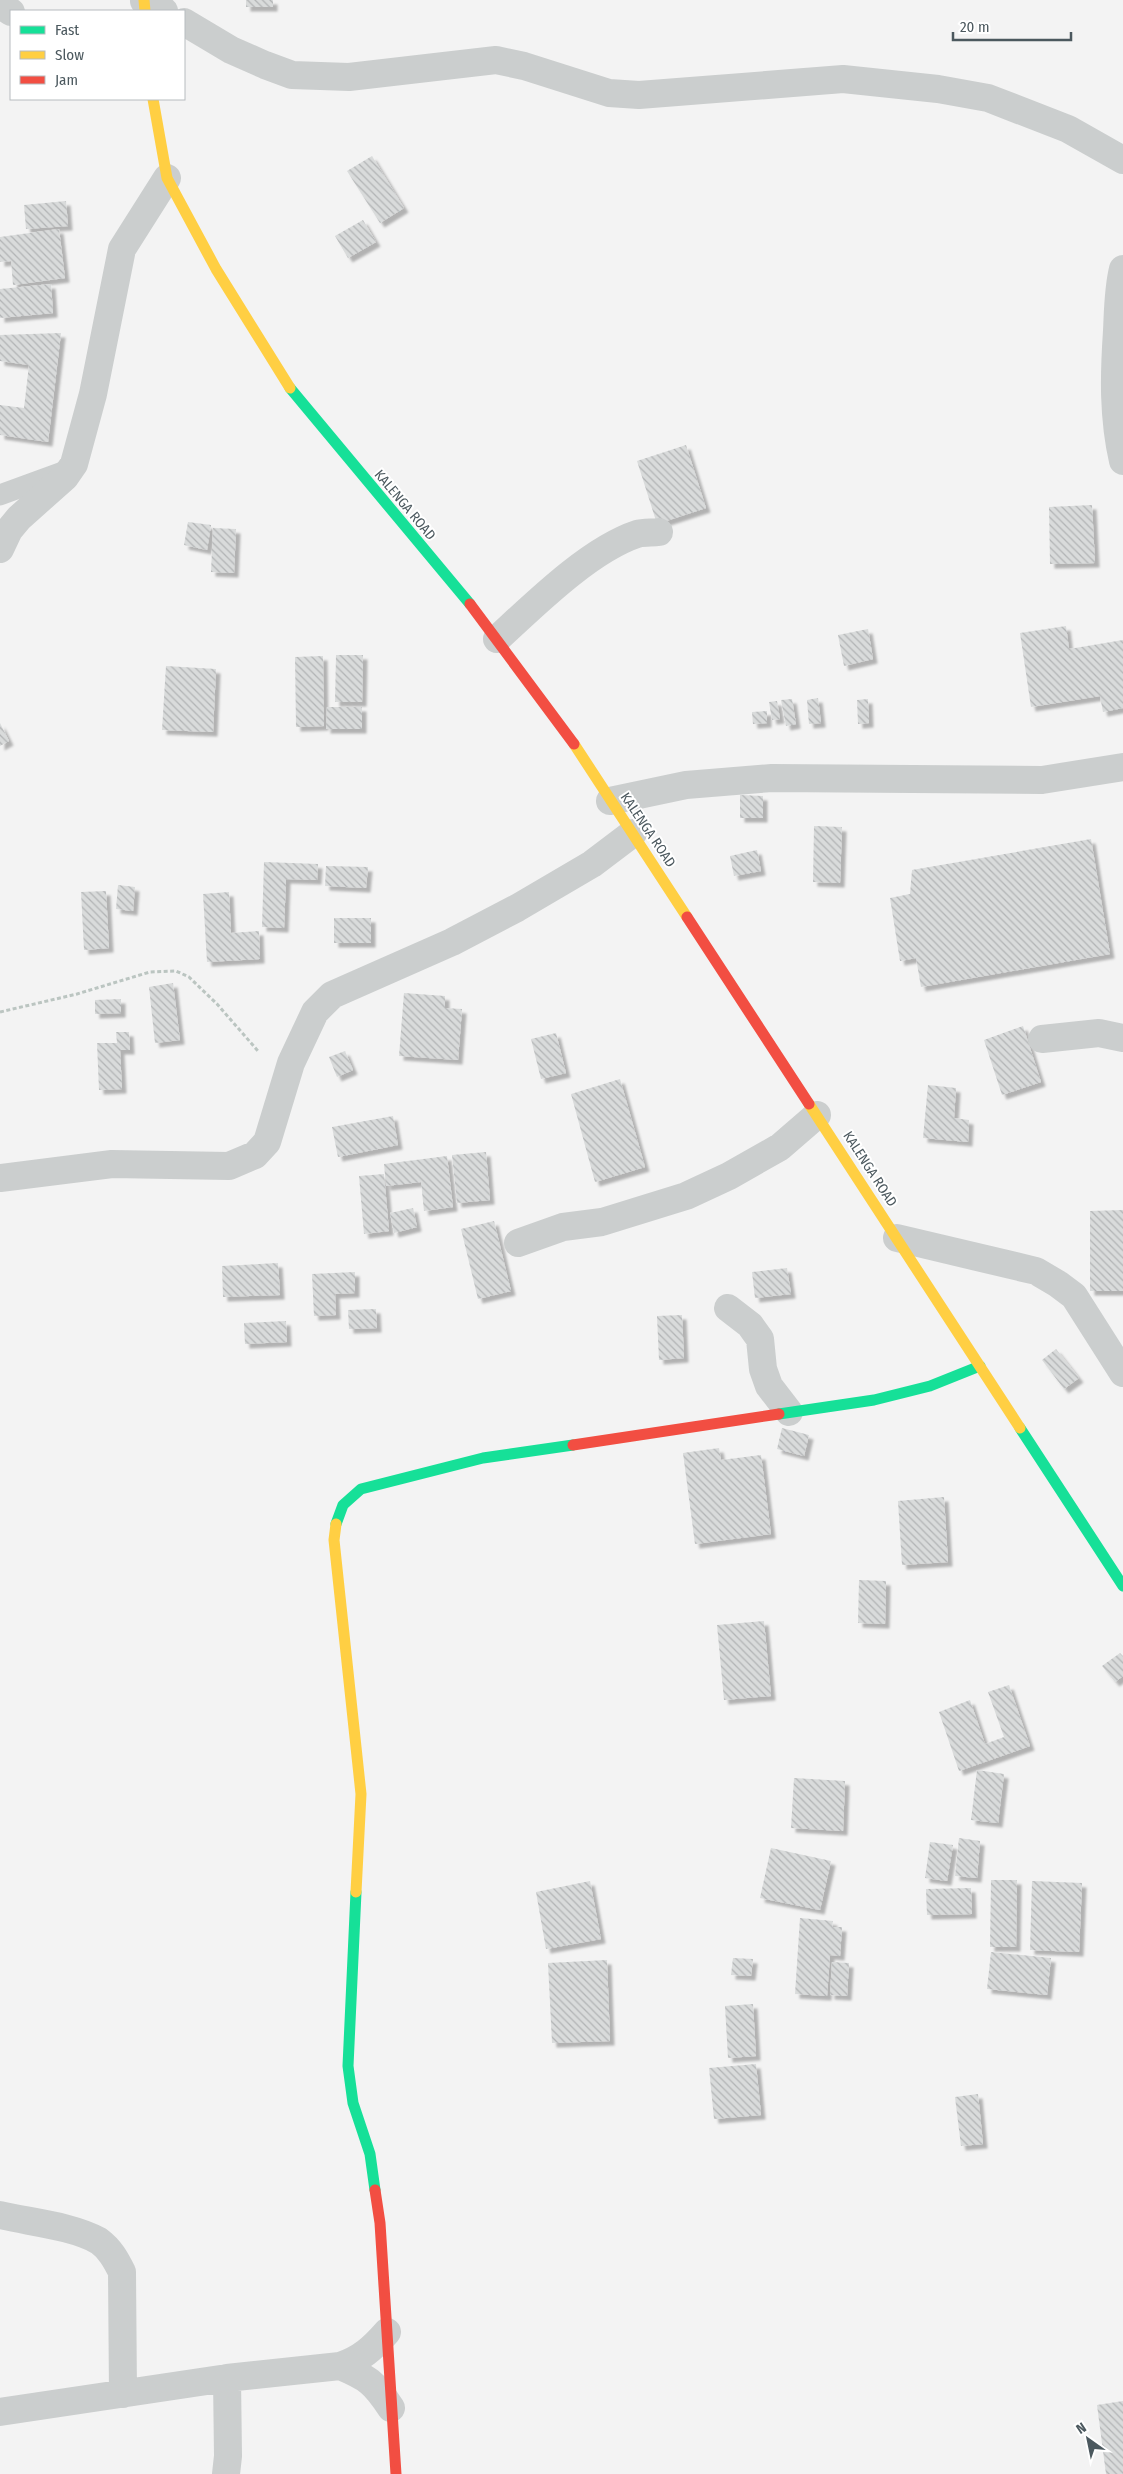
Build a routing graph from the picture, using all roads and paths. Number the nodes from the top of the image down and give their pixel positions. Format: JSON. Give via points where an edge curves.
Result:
{"nodes":[{"id":1,"x":185,"y":23,"type":"edge"},
{"id":2,"x":153,"y":100,"type":"edge"},
{"id":3,"x":1123,"y":160,"type":"edge"},
{"id":4,"x":168,"y":178,"type":"junction"},
{"id":5,"x":1123,"y":269,"type":"edge"},
{"id":6,"x":1123,"y":461,"type":"edge"},
{"id":7,"x":70,"y":469,"type":"junction"},
{"id":8,"x":0,"y":495,"type":"edge"},
{"id":9,"x":659,"y":532,"type":"dead end"},
{"id":10,"x":0,"y":549,"type":"edge"},
{"id":11,"x":497,"y":639,"type":"junction"},
{"id":12,"x":1123,"y":767,"type":"edge"},
{"id":13,"x":610,"y":802,"type":"junction"},
{"id":14,"x":633,"y":833,"type":"junction"},
{"id":15,"x":0,"y":1012,"type":"edge"},
{"id":16,"x":1123,"y":1038,"type":"edge"},
{"id":17,"x":1042,"y":1039,"type":"dead end"},
{"id":18,"x":285,"y":1082,"type":"junction"},
{"id":19,"x":817,"y":1115,"type":"junction"},
{"id":20,"x":0,"y":1178,"type":"edge"},
{"id":21,"x":897,"y":1238,"type":"junction"},
{"id":22,"x":518,"y":1243,"type":"dead end"},
{"id":23,"x":728,"y":1308,"type":"dead end"},
{"id":24,"x":980,"y":1366,"type":"junction"},
{"id":25,"x":1123,"y":1373,"type":"edge"},
{"id":26,"x":789,"y":1412,"type":"junction"},
{"id":27,"x":1123,"y":1586,"type":"edge"},
{"id":28,"x":0,"y":2215,"type":"edge"},
{"id":29,"x":387,"y":2332,"type":"junction"},
{"id":30,"x":340,"y":2366,"type":"junction"},
{"id":31,"x":227,"y":2378,"type":"junction"},
{"id":32,"x":123,"y":2394,"type":"junction"},
{"id":33,"x":391,"y":2408,"type":"junction"},
{"id":34,"x":0,"y":2412,"type":"edge"},
{"id":35,"x":226,"y":2474,"type":"edge"},
{"id":36,"x":396,"y":2474,"type":"edge"}],
"edges":[{"from":1,"to":3,"type":"street","via":[[231,50],[292,75],[349,78],[496,60],[609,93],[639,95],[843,79],[938,89],[988,98],[1068,129]]},
{"from":2,"to":4,"type":"main road","name":"KALENGA ROAD"},
{"from":4,"to":7,"type":"street","via":[[122,248],[93,394]]},
{"from":4,"to":11,"type":"main road","name":"KALENGA ROAD","via":[[216,269],[287,384]]},
{"from":5,"to":6,"type":"street","via":[[1114,387],[1116,430]]},
{"from":7,"to":8,"type":"lane"},
{"from":7,"to":10,"type":"street","via":[[8,530]]},
{"from":9,"to":11,"type":"street","via":[[639,533],[605,550],[550,589]]},
{"from":11,"to":13,"type":"main road","name":"KALENGA ROAD","via":[[589,764]]},
{"from":12,"to":13,"type":"street","via":[[1042,780],[772,778],[686,785]]},
{"from":13,"to":14,"type":"main road","name":"KALENGA ROAD"},
{"from":14,"to":18,"type":"street","via":[[592,864],[517,908],[452,942],[332,996],[315,1012],[290,1063]]},
{"from":14,"to":19,"type":"main road","name":"KALENGA ROAD"},
{"from":15,"to":18,"type":"path","via":[[150,972],[176,971],[189,977],[217,1004]]},
{"from":16,"to":17,"type":"street","via":[[1099,1033]]},
{"from":18,"to":20,"type":"street","via":[[267,1142],[255,1155],[229,1166],[112,1164]]},
{"from":19,"to":21,"type":"main road","name":"KALENGA ROAD"},
{"from":19,"to":22,"type":"street","via":[[780,1147],[686,1196],[602,1222],[564,1227]]},
{"from":21,"to":24,"type":"main road","name":"KALENGA ROAD"},
{"from":21,"to":25,"type":"street","via":[[1036,1271],[1058,1284],[1074,1296]]},
{"from":23,"to":26,"type":"street","via":[[750,1325],[760,1339],[762,1369],[769,1386]]},
{"from":24,"to":26,"type":"main road","via":[[930,1386],[874,1400]]},
{"from":24,"to":27,"type":"main road","name":"KALENGA ROAD"},
{"from":26,"to":29,"type":"main road","via":[[483,1458],[361,1489],[346,1499],[337,1514],[334,1540],[360,1794],[348,2066],[353,2103],[370,2154],[380,2223]]},
{"from":28,"to":32,"type":"street","via":[[80,2233],[100,2242],[115,2257],[122,2272]]},
{"from":29,"to":30,"type":"street","via":[[371,2350]]},
{"from":29,"to":33,"type":"main road"},
{"from":30,"to":31,"type":"street"},
{"from":30,"to":33,"type":"street","via":[[367,2377]]},
{"from":31,"to":32,"type":"street"},
{"from":31,"to":35,"type":"street"},
{"from":32,"to":34,"type":"street"},
{"from":33,"to":36,"type":"main road"}]}
